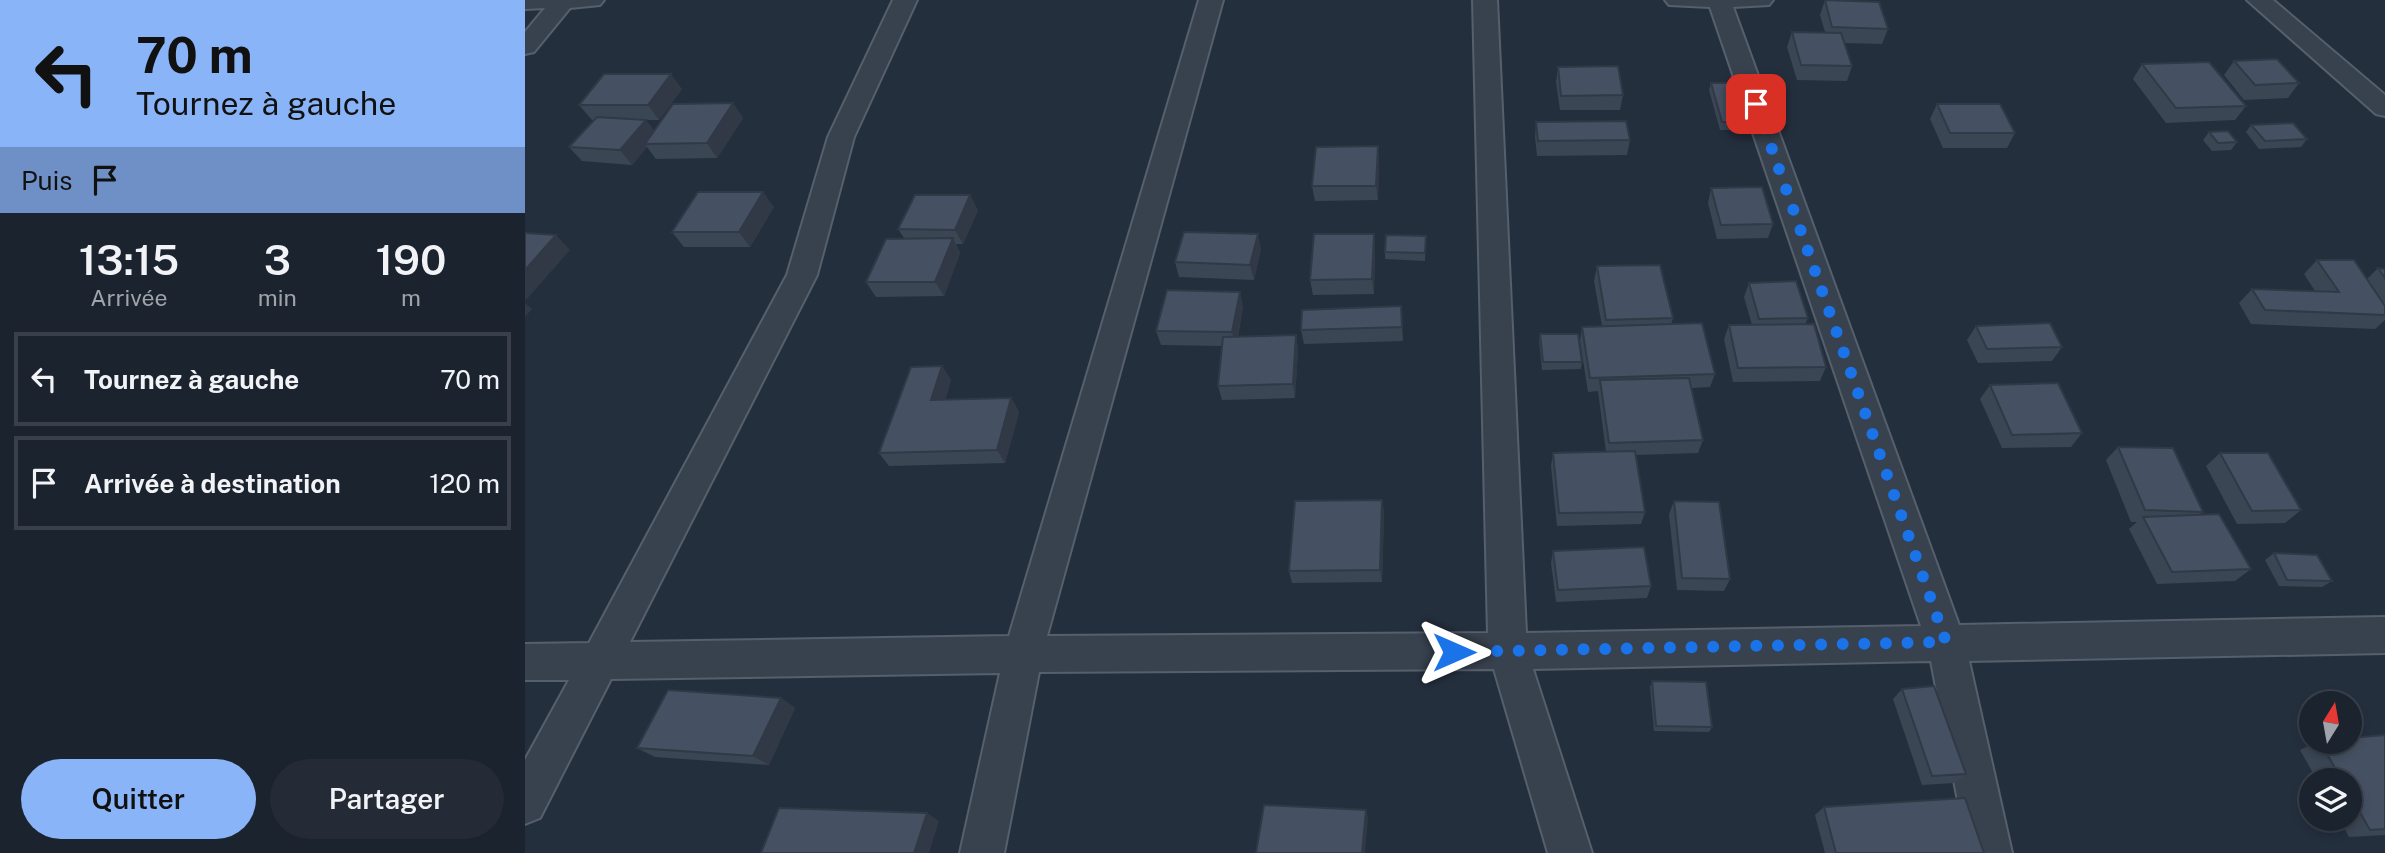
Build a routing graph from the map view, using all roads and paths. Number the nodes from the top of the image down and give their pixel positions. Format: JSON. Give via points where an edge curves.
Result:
{"nodes":[{"id":1,"x":592,"y":0,"type":"edge"},
{"id":2,"x":905,"y":0,"type":"edge"},
{"id":3,"x":1210,"y":0,"type":"edge"},
{"id":4,"x":1225,"y":0,"type":"edge"},
{"id":5,"x":1485,"y":0,"type":"edge"},
{"id":6,"x":1677,"y":0,"type":"edge"},
{"id":7,"x":1761,"y":0,"type":"edge"},
{"id":8,"x":2259,"y":0,"type":"edge"},
{"id":9,"x":563,"y":1,"type":"edge"},
{"id":10,"x":1720,"y":1,"type":"edge"},
{"id":11,"x":525,"y":2,"type":"edge"},
{"id":12,"x":525,"y":47,"type":"edge"},
{"id":13,"x":2385,"y":108,"type":"edge"},
{"id":14,"x":2385,"y":635,"type":"edge"},
{"id":15,"x":1946,"y":642,"type":"junction"},
{"id":16,"x":1508,"y":651,"type":"junction"},
{"id":17,"x":1023,"y":654,"type":"junction"},
{"id":18,"x":599,"y":659,"type":"junction"},
{"id":19,"x":525,"y":662,"type":"edge"},
{"id":20,"x":525,"y":803,"type":"edge"},
{"id":21,"x":982,"y":853,"type":"edge"},
{"id":22,"x":1570,"y":853,"type":"edge"},
{"id":23,"x":1990,"y":853,"type":"edge"}],
"edges":[{"from":1,"to":9,"type":"street"},
{"from":2,"to":18,"type":"street","via":[[841,137],[802,275]]},
{"from":3,"to":4,"type":"street"},
{"from":3,"to":17,"type":"street"},
{"from":5,"to":16,"type":"street"},
{"from":6,"to":10,"type":"street"},
{"from":7,"to":10,"type":"street"},
{"from":8,"to":13,"type":"street"},
{"from":9,"to":11,"type":"street"},
{"from":9,"to":12,"type":"street"},
{"from":10,"to":15,"type":"street"},
{"from":14,"to":15,"type":"street"},
{"from":15,"to":16,"type":"street"},
{"from":15,"to":23,"type":"street"},
{"from":16,"to":17,"type":"street"},
{"from":16,"to":22,"type":"street"},
{"from":17,"to":18,"type":"street"},
{"from":17,"to":21,"type":"street"},
{"from":18,"to":19,"type":"street"},
{"from":18,"to":20,"type":"street"}]}
